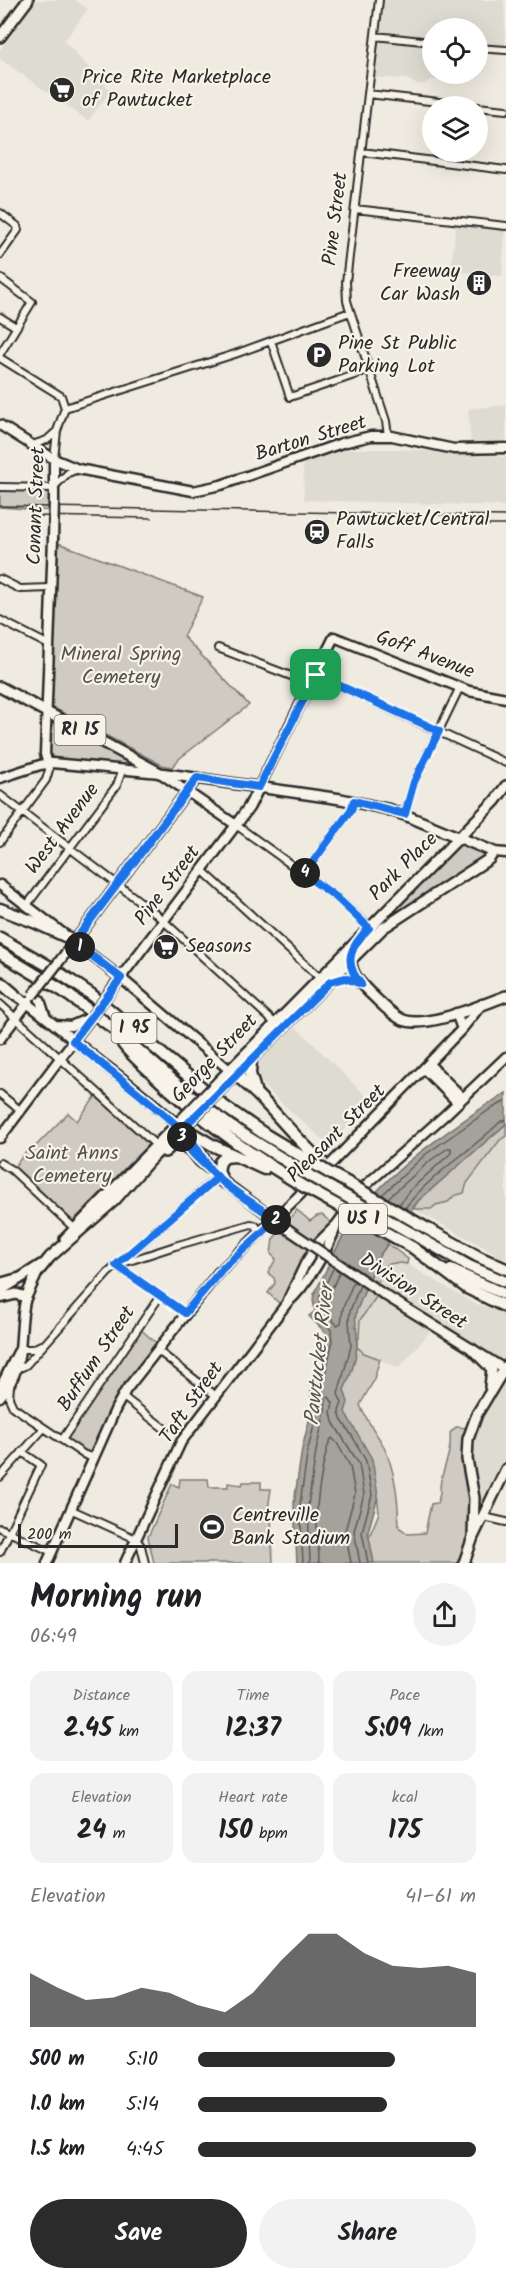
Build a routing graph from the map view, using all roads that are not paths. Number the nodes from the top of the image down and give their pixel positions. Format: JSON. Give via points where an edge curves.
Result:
{"nodes":[{"id":1,"x":28,"y":0,"type":"edge"},
{"id":2,"x":379,"y":0,"type":"edge"},
{"id":3,"x":375,"y":36,"type":"junction"},
{"id":4,"x":0,"y":37,"type":"edge"},
{"id":5,"x":422,"y":41,"type":"edge"},
{"id":6,"x":488,"y":49,"type":"edge"},
{"id":7,"x":506,"y":50,"type":"edge"},
{"id":8,"x":368,"y":94,"type":"junction"},
{"id":9,"x":422,"y":100,"type":"edge"},
{"id":10,"x":488,"y":108,"type":"edge"},
{"id":11,"x":506,"y":110,"type":"edge"},
{"id":12,"x":362,"y":152,"type":"junction"},
{"id":13,"x":506,"y":170,"type":"edge"},
{"id":14,"x":355,"y":208,"type":"junction"},
{"id":15,"x":0,"y":213,"type":"edge"},
{"id":16,"x":506,"y":226,"type":"edge"},
{"id":17,"x":0,"y":255,"type":"edge"},
{"id":18,"x":0,"y":278,"type":"edge"},
{"id":19,"x":350,"y":312,"type":"junction"},
{"id":20,"x":0,"y":317,"type":"edge"},
{"id":21,"x":16,"y":327,"type":"junction"},
{"id":22,"x":271,"y":341,"type":"junction"},
{"id":23,"x":0,"y":356,"type":"edge"},
{"id":24,"x":369,"y":370,"type":"junction"},
{"id":25,"x":65,"y":408,"type":"junction"},
{"id":26,"x":0,"y":425,"type":"edge"},
{"id":27,"x":57,"y":431,"type":"junction"},
{"id":28,"x":388,"y":436,"type":"junction"},
{"id":29,"x":32,"y":445,"type":"junction"},
{"id":30,"x":506,"y":448,"type":"edge"},
{"id":31,"x":54,"y":459,"type":"junction"},
{"id":32,"x":78,"y":469,"type":"junction"},
{"id":33,"x":0,"y":487,"type":"edge"},
{"id":34,"x":53,"y":488,"type":"junction"},
{"id":35,"x":0,"y":579,"type":"edge"},
{"id":36,"x":51,"y":588,"type":"junction"},
{"id":37,"x":0,"y":620,"type":"edge"},
{"id":38,"x":334,"y":637,"type":"joint"},
{"id":39,"x":49,"y":645,"type":"junction"},
{"id":40,"x":218,"y":648,"type":"dead end"},
{"id":41,"x":316,"y":675,"type":"junction"},
{"id":42,"x":312,"y":684,"type":"junction"},
{"id":43,"x":0,"y":687,"type":"edge"},
{"id":44,"x":460,"y":687,"type":"junction"},
{"id":45,"x":506,"y":698,"type":"edge"},
{"id":46,"x":47,"y":712,"type":"junction"},
{"id":47,"x":439,"y":731,"type":"junction"},
{"id":48,"x":506,"y":763,"type":"edge"},
{"id":49,"x":48,"y":764,"type":"junction"},
{"id":50,"x":122,"y":771,"type":"junction"},
{"id":51,"x":160,"y":773,"type":"junction"},
{"id":52,"x":0,"y":778,"type":"edge"},
{"id":53,"x":197,"y":778,"type":"junction"},
{"id":54,"x":506,"y":786,"type":"edge"},
{"id":55,"x":259,"y":787,"type":"junction"},
{"id":56,"x":187,"y":791,"type":"junction"},
{"id":57,"x":0,"y":795,"type":"edge"},
{"id":58,"x":354,"y":801,"type":"junction"},
{"id":59,"x":23,"y":813,"type":"junction"},
{"id":60,"x":405,"y":814,"type":"junction"},
{"id":61,"x":236,"y":825,"type":"junction"},
{"id":62,"x":459,"y":838,"type":"junction"},
{"id":63,"x":0,"y":842,"type":"edge"},
{"id":64,"x":69,"y":848,"type":"junction"},
{"id":65,"x":494,"y":852,"type":"junction"},
{"id":66,"x":506,"y":853,"type":"edge"},
{"id":67,"x":202,"y":870,"type":"junction"},
{"id":68,"x":304,"y":874,"type":"junction"},
{"id":69,"x":117,"y":884,"type":"junction"},
{"id":70,"x":0,"y":885,"type":"edge"},
{"id":71,"x":27,"y":905,"type":"junction"},
{"id":72,"x":0,"y":909,"type":"edge"},
{"id":73,"x":164,"y":921,"type":"junction"},
{"id":74,"x":369,"y":928,"type":"junction"},
{"id":75,"x":379,"y":933,"type":"junction"},
{"id":76,"x":0,"y":938,"type":"edge"},
{"id":77,"x":71,"y":940,"type":"junction"},
{"id":78,"x":356,"y":941,"type":"junction"},
{"id":79,"x":0,"y":953,"type":"edge"},
{"id":80,"x":350,"y":961,"type":"junction"},
{"id":81,"x":322,"y":976,"type":"junction"},
{"id":82,"x":118,"y":981,"type":"junction"},
{"id":83,"x":0,"y":983,"type":"edge"},
{"id":84,"x":329,"y":984,"type":"junction"},
{"id":85,"x":361,"y":984,"type":"junction"},
{"id":86,"x":14,"y":994,"type":"joint"},
{"id":87,"x":506,"y":996,"type":"edge"},
{"id":88,"x":37,"y":998,"type":"junction"},
{"id":89,"x":0,"y":1004,"type":"edge"},
{"id":90,"x":27,"y":1004,"type":"junction"},
{"id":91,"x":483,"y":1004,"type":"junction"},
{"id":92,"x":456,"y":1013,"type":"junction"},
{"id":93,"x":16,"y":1018,"type":"junction"},
{"id":94,"x":50,"y":1022,"type":"junction"},
{"id":95,"x":275,"y":1023,"type":"junction"},
{"id":96,"x":78,"y":1028,"type":"junction"},
{"id":97,"x":113,"y":1028,"type":"junction"},
{"id":98,"x":462,"y":1029,"type":"junction"},
{"id":99,"x":283,"y":1030,"type":"junction"},
{"id":100,"x":0,"y":1039,"type":"edge"},
{"id":101,"x":73,"y":1041,"type":"junction"},
{"id":102,"x":506,"y":1057,"type":"edge"},
{"id":103,"x":60,"y":1059,"type":"junction"},
{"id":104,"x":251,"y":1059,"type":"junction"},
{"id":105,"x":426,"y":1066,"type":"junction"},
{"id":106,"x":233,"y":1072,"type":"junction"},
{"id":107,"x":255,"y":1090,"type":"junction"},
{"id":108,"x":0,"y":1094,"type":"edge"},
{"id":109,"x":461,"y":1100,"type":"junction"},
{"id":110,"x":21,"y":1110,"type":"junction"},
{"id":111,"x":178,"y":1127,"type":"junction"},
{"id":112,"x":0,"y":1138,"type":"edge"},
{"id":113,"x":158,"y":1147,"type":"junction"},
{"id":114,"x":191,"y":1150,"type":"junction"},
{"id":115,"x":238,"y":1157,"type":"junction"},
{"id":116,"x":0,"y":1163,"type":"edge"},
{"id":117,"x":319,"y":1164,"type":"junction"},
{"id":118,"x":209,"y":1168,"type":"junction"},
{"id":119,"x":332,"y":1173,"type":"joint"},
{"id":120,"x":220,"y":1180,"type":"junction"},
{"id":121,"x":301,"y":1185,"type":"junction"},
{"id":122,"x":124,"y":1191,"type":"junction"},
{"id":123,"x":276,"y":1220,"type":"junction"},
{"id":124,"x":74,"y":1228,"type":"junction"},
{"id":125,"x":261,"y":1232,"type":"junction"},
{"id":126,"x":148,"y":1238,"type":"junction"},
{"id":127,"x":412,"y":1247,"type":"junction"},
{"id":128,"x":58,"y":1248,"type":"junction"},
{"id":129,"x":157,"y":1252,"type":"junction"},
{"id":130,"x":45,"y":1262,"type":"junction"},
{"id":131,"x":116,"y":1265,"type":"junction"},
{"id":132,"x":506,"y":1269,"type":"edge"},
{"id":133,"x":27,"y":1275,"type":"junction"},
{"id":134,"x":506,"y":1282,"type":"edge"},
{"id":135,"x":0,"y":1283,"type":"edge"},
{"id":136,"x":0,"y":1291,"type":"edge"},
{"id":137,"x":506,"y":1295,"type":"edge"},
{"id":138,"x":160,"y":1296,"type":"junction"},
{"id":139,"x":26,"y":1297,"type":"junction"},
{"id":140,"x":0,"y":1298,"type":"edge"},
{"id":141,"x":506,"y":1307,"type":"edge"},
{"id":142,"x":185,"y":1313,"type":"junction"},
{"id":143,"x":46,"y":1341,"type":"junction"},
{"id":144,"x":20,"y":1349,"type":"junction"},
{"id":145,"x":472,"y":1349,"type":"junction"},
{"id":146,"x":157,"y":1350,"type":"junction"},
{"id":147,"x":16,"y":1366,"type":"junction"},
{"id":148,"x":506,"y":1368,"type":"edge"},
{"id":149,"x":5,"y":1385,"type":"edge"},
{"id":150,"x":488,"y":1394,"type":"junction"},
{"id":151,"x":215,"y":1395,"type":"junction"},
{"id":152,"x":122,"y":1396,"type":"junction"},
{"id":153,"x":0,"y":1397,"type":"edge"},
{"id":154,"x":44,"y":1428,"type":"junction"},
{"id":155,"x":165,"y":1429,"type":"dead end"},
{"id":156,"x":62,"y":1440,"type":"junction"},
{"id":157,"x":22,"y":1452,"type":"junction"},
{"id":158,"x":93,"y":1458,"type":"junction"},
{"id":159,"x":506,"y":1469,"type":"edge"},
{"id":160,"x":0,"y":1477,"type":"edge"},
{"id":161,"x":70,"y":1509,"type":"junction"},
{"id":162,"x":484,"y":1517,"type":"junction"},
{"id":163,"x":506,"y":1522,"type":"edge"},
{"id":164,"x":0,"y":1528,"type":"edge"},
{"id":165,"x":9,"y":1532,"type":"junction"},
{"id":166,"x":473,"y":1537,"type":"junction"},
{"id":167,"x":136,"y":1539,"type":"junction"},
{"id":168,"x":0,"y":1552,"type":"edge"},
{"id":169,"x":52,"y":1552,"type":"junction"},
{"id":170,"x":47,"y":1563,"type":"edge"},
{"id":171,"x":125,"y":1563,"type":"edge"},
{"id":172,"x":145,"y":1563,"type":"edge"},
{"id":173,"x":464,"y":1563,"type":"edge"}],
"edges":[{"from":1,"to":4,"type":"main road"},
{"from":2,"to":3,"type":"street","name":"Pine Street"},
{"from":3,"to":5,"type":"street"},
{"from":3,"to":8,"type":"street","name":"Pine Street"},
{"from":6,"to":7,"type":"street"},
{"from":8,"to":9,"type":"street"},
{"from":8,"to":12,"type":"street","name":"Pine Street"},
{"from":10,"to":11,"type":"street"},
{"from":12,"to":13,"type":"street"},
{"from":12,"to":14,"type":"street","name":"Pine Street"},
{"from":14,"to":16,"type":"street"},
{"from":14,"to":19,"type":"street","name":"Pine Street","via":[[346,282]]},
{"from":15,"to":17,"type":"street","via":[[18,230]]},
{"from":18,"to":21,"type":"street","via":[[32,302]]},
{"from":19,"to":22,"type":"street"},
{"from":19,"to":24,"type":"street","name":"Pine Street"},
{"from":20,"to":21,"type":"street"},
{"from":21,"to":23,"type":"street"},
{"from":22,"to":24,"type":"street","via":[[290,397]]},
{"from":22,"to":25,"type":"street"},
{"from":23,"to":25,"type":"street","via":[[61,396]]},
{"from":24,"to":28,"type":"street","name":"Pine Street"},
{"from":25,"to":27,"type":"street","name":"Conant Street"},
{"from":26,"to":29,"type":"main road"},
{"from":27,"to":29,"type":"street"},
{"from":27,"to":31,"type":"street","name":"Conant Street"},
{"from":28,"to":30,"type":"main road","name":"Barton Street","via":[[454,449]]},
{"from":28,"to":32,"type":"main road","name":"Barton Street","via":[[342,443],[199,490]]},
{"from":29,"to":31,"type":"main road"},
{"from":31,"to":32,"type":"main road"},
{"from":31,"to":34,"type":"main road","name":"Conant Street"},
{"from":32,"to":34,"type":"street"},
{"from":33,"to":34,"type":"street"},
{"from":34,"to":36,"type":"main road","name":"Conant Street","bridge":true},
{"from":35,"to":36,"type":"street","via":[[20,589]]},
{"from":36,"to":39,"type":"main road","name":"Conant Street"},
{"from":37,"to":39,"type":"street"},
{"from":38,"to":41,"type":"main road","name":"Pine Street"},
{"from":38,"to":44,"type":"main road","name":"Goff Avenue"},
{"from":39,"to":46,"type":"main road","name":"Conant Street"},
{"from":40,"to":42,"type":"street"},
{"from":41,"to":42,"type":"main road","name":"Pine Street"},
{"from":41,"to":47,"type":"street"},
{"from":42,"to":55,"type":"main road","name":"Pine Street"},
{"from":43,"to":46,"type":"main road","number":"RI 15"},
{"from":44,"to":45,"type":"main road","name":"Goff Avenue"},
{"from":44,"to":47,"type":"street"},
{"from":46,"to":49,"type":"main road","name":"Conant Street"},
{"from":46,"to":51,"type":"main road","number":"RI 15"},
{"from":47,"to":48,"type":"street"},
{"from":47,"to":60,"type":"street","via":[[414,782]]},
{"from":49,"to":50,"type":"main road"},
{"from":49,"to":52,"type":"main road"},
{"from":49,"to":59,"type":"street","via":[[46,780]]},
{"from":50,"to":51,"type":"main road"},
{"from":50,"to":64,"type":"street","name":"West Avenue","via":[[117,785]]},
{"from":51,"to":53,"type":"main road","number":"RI 15"},
{"from":51,"to":56,"type":"main road","number":"RI 15"},
{"from":53,"to":55,"type":"main road","number":"RI 15"},
{"from":53,"to":56,"type":"main road"},
{"from":54,"to":62,"type":"main road"},
{"from":55,"to":58,"type":"main road"},
{"from":55,"to":61,"type":"main road","name":"Pine Street"},
{"from":56,"to":61,"type":"main road","number":"RI 15"},
{"from":56,"to":69,"type":"main road"},
{"from":57,"to":59,"type":"street"},
{"from":58,"to":60,"type":"main road"},
{"from":58,"to":68,"type":"street"},
{"from":59,"to":63,"type":"street"},
{"from":59,"to":64,"type":"street"},
{"from":60,"to":62,"type":"main road"},
{"from":61,"to":67,"type":"main road","name":"Pine Street"},
{"from":61,"to":68,"type":"street"},
{"from":62,"to":65,"type":"main road","name":"Park Place"},
{"from":62,"to":74,"type":"main road","name":"Park Place"},
{"from":64,"to":69,"type":"street"},
{"from":64,"to":71,"type":"street","name":"West Avenue"},
{"from":65,"to":66,"type":"main road","name":"Park Place"},
{"from":65,"to":75,"type":"main road","name":"Park Place","via":[[489,860]]},
{"from":67,"to":73,"type":"main road","name":"Pine Street"},
{"from":67,"to":81,"type":"street"},
{"from":68,"to":74,"type":"street"},
{"from":69,"to":73,"type":"street"},
{"from":69,"to":77,"type":"main road"},
{"from":70,"to":71,"type":"main road"},
{"from":71,"to":77,"type":"main road"},
{"from":72,"to":77,"type":"highway"},
{"from":73,"to":82,"type":"main road","name":"Pine Street"},
{"from":73,"to":95,"type":"street"},
{"from":74,"to":75,"type":"street"},
{"from":74,"to":78,"type":"main road","name":"Park Place"},
{"from":75,"to":80,"type":"main road","name":"Park Place"},
{"from":76,"to":117,"type":"highway","number":"I 95","via":[[84,989],[225,1107],[266,1136]]},
{"from":77,"to":82,"type":"main road"},
{"from":77,"to":88,"type":"main road","bridge":true},
{"from":78,"to":80,"type":"main road"},
{"from":78,"to":81,"type":"main road","name":"Park Place"},
{"from":79,"to":97,"type":"highway","number":"I 95","via":[[63,991]]},
{"from":80,"to":84,"type":"main road","name":"Park Place"},
{"from":80,"to":85,"type":"main road"},
{"from":81,"to":84,"type":"street"},
{"from":81,"to":95,"type":"main road","name":"George Street"},
{"from":82,"to":96,"type":"main road","name":"Pine Street","bridge":true},
{"from":82,"to":106,"type":"main road"},
{"from":83,"to":86,"type":"highway"},
{"from":84,"to":85,"type":"main road","via":[[345,978]]},
{"from":84,"to":99,"type":"main road","name":"George Street"},
{"from":85,"to":92,"type":"main road","via":[[405,1020],[425,1021]]},
{"from":86,"to":90,"type":"main road"},
{"from":87,"to":91,"type":"main road"},
{"from":88,"to":90,"type":"main road"},
{"from":88,"to":94,"type":"main road"},
{"from":89,"to":93,"type":"street"},
{"from":90,"to":93,"type":"main road"},
{"from":90,"to":94,"type":"main road"},
{"from":91,"to":92,"type":"main road"},
{"from":91,"to":98,"type":"main road","name":"Pleasant Street"},
{"from":92,"to":98,"type":"main road"},
{"from":93,"to":100,"type":"main road"},
{"from":93,"to":103,"type":"street"},
{"from":94,"to":96,"type":"main road"},
{"from":94,"to":101,"type":"main road"},
{"from":95,"to":99,"type":"street"},
{"from":95,"to":106,"type":"main road","name":"George Street"},
{"from":96,"to":101,"type":"main road"},
{"from":97,"to":121,"type":"highway","via":[[125,1047],[194,1112]]},
{"from":97,"to":134,"type":"highway","number":"I 95","bridge":true,"via":[[222,1121],[271,1154],[470,1266]]},
{"from":98,"to":105,"type":"main road","name":"Pleasant Street"},
{"from":99,"to":104,"type":"main road","name":"George Street"},
{"from":101,"to":103,"type":"main road"},
{"from":101,"to":111,"type":"main road"},
{"from":102,"to":109,"type":"main road","name":"Taft Street"},
{"from":103,"to":110,"type":"main road"},
{"from":103,"to":113,"type":"street"},
{"from":104,"to":106,"type":"main road","name":"George Street"},
{"from":104,"to":107,"type":"highway","via":[[249,1074]]},
{"from":105,"to":109,"type":"main road"},
{"from":105,"to":123,"type":"main road","name":"Pleasant Street"},
{"from":106,"to":107,"type":"highway"},
{"from":106,"to":111,"type":"main road","name":"George Street","bridge":true},
{"from":107,"to":117,"type":"highway"},
{"from":108,"to":110,"type":"street"},
{"from":109,"to":151,"type":"main road","name":"Taft Street","via":[[372,1179],[305,1264],[287,1303]]},
{"from":110,"to":112,"type":"main road"},
{"from":111,"to":113,"type":"main road","name":"George Street"},
{"from":111,"to":114,"type":"main road"},
{"from":111,"to":115,"type":"highway","number":"US 1"},
{"from":111,"to":118,"type":"main road"},
{"from":113,"to":122,"type":"main road","name":"George Street"},
{"from":113,"to":124,"type":"main road","name":"George Street"},
{"from":114,"to":118,"type":"main road"},
{"from":114,"to":122,"type":"main road","via":[[174,1144]]},
{"from":115,"to":120,"type":"highway","via":[[221,1160]]},
{"from":115,"to":121,"type":"highway","number":"US 1"},
{"from":116,"to":124,"type":"street"},
{"from":117,"to":119,"type":"highway","number":"I 95","bridge":true},
{"from":118,"to":120,"type":"main road","name":"Division Street"},
{"from":119,"to":132,"type":"highway","number":"US 1","bridge":true},
{"from":120,"to":123,"type":"main road","name":"Division Street"},
{"from":120,"to":126,"type":"street"},
{"from":121,"to":127,"type":"highway","number":"US 1","bridge":true},
{"from":122,"to":128,"type":"main road","name":"George Street"},
{"from":123,"to":125,"type":"main road","name":"Pleasant Street"},
{"from":123,"to":145,"type":"main road","name":"Division Street","bridge":true},
{"from":124,"to":128,"type":"main road","name":"George Street"},
{"from":125,"to":129,"type":"street","via":[[251,1224]]},
{"from":125,"to":142,"type":"main road","name":"Pleasant Street","via":[[223,1268]]},
{"from":126,"to":129,"type":"street","via":[[148,1246]]},
{"from":126,"to":131,"type":"street"},
{"from":127,"to":137,"type":"highway","number":"US 1","via":[[465,1278]]},
{"from":127,"to":141,"type":"highway","via":[[467,1288]]},
{"from":128,"to":130,"type":"main road","name":"George Street"},
{"from":129,"to":131,"type":"street"},
{"from":130,"to":133,"type":"main road"},
{"from":130,"to":139,"type":"main road","name":"George Street"},
{"from":131,"to":138,"type":"street"},
{"from":131,"to":143,"type":"street"},
{"from":133,"to":135,"type":"main road"},
{"from":133,"to":136,"type":"main road"},
{"from":138,"to":142,"type":"street"},
{"from":138,"to":156,"type":"street","name":"Buffum Street"},
{"from":139,"to":140,"type":"main road","via":[[16,1294]]},
{"from":139,"to":144,"type":"main road","name":"George Street"},
{"from":142,"to":146,"type":"main road","name":"Pleasant Street"},
{"from":143,"to":144,"type":"street","via":[[33,1349]]},
{"from":143,"to":147,"type":"street","via":[[26,1365]]},
{"from":144,"to":147,"type":"main road","name":"George Street"},
{"from":145,"to":148,"type":"main road","name":"Division Street"},
{"from":145,"to":150,"type":"main road","via":[[492,1369]]},
{"from":146,"to":151,"type":"street"},
{"from":146,"to":152,"type":"main road","name":"Pleasant Street"},
{"from":147,"to":149,"type":"main road"},
{"from":148,"to":150,"type":"main road"},
{"from":149,"to":153,"type":"main road"},
{"from":149,"to":154,"type":"street","via":[[13,1407]]},
{"from":150,"to":166,"type":"main road","via":[[474,1419],[467,1448],[474,1498]]},
{"from":151,"to":167,"type":"main road","name":"Taft Street","via":[[178,1446]]},
{"from":152,"to":155,"type":"street"},
{"from":152,"to":158,"type":"main road","name":"Pleasant Street"},
{"from":154,"to":156,"type":"street"},
{"from":154,"to":157,"type":"street"},
{"from":156,"to":158,"type":"street"},
{"from":157,"to":160,"type":"street"},
{"from":157,"to":165,"type":"street","via":[[41,1465]]},
{"from":158,"to":161,"type":"main road","name":"Pleasant Street"},
{"from":159,"to":162,"type":"main road"},
{"from":161,"to":167,"type":"street"},
{"from":161,"to":169,"type":"main road","name":"Pleasant Street"},
{"from":162,"to":163,"type":"street"},
{"from":162,"to":166,"type":"main road"},
{"from":164,"to":165,"type":"street"},
{"from":165,"to":168,"type":"street"},
{"from":165,"to":169,"type":"street"},
{"from":166,"to":173,"type":"main road"},
{"from":167,"to":171,"type":"main road","name":"Taft Street"},
{"from":167,"to":172,"type":"street"},
{"from":169,"to":170,"type":"main road","name":"Pleasant Street"}]}
